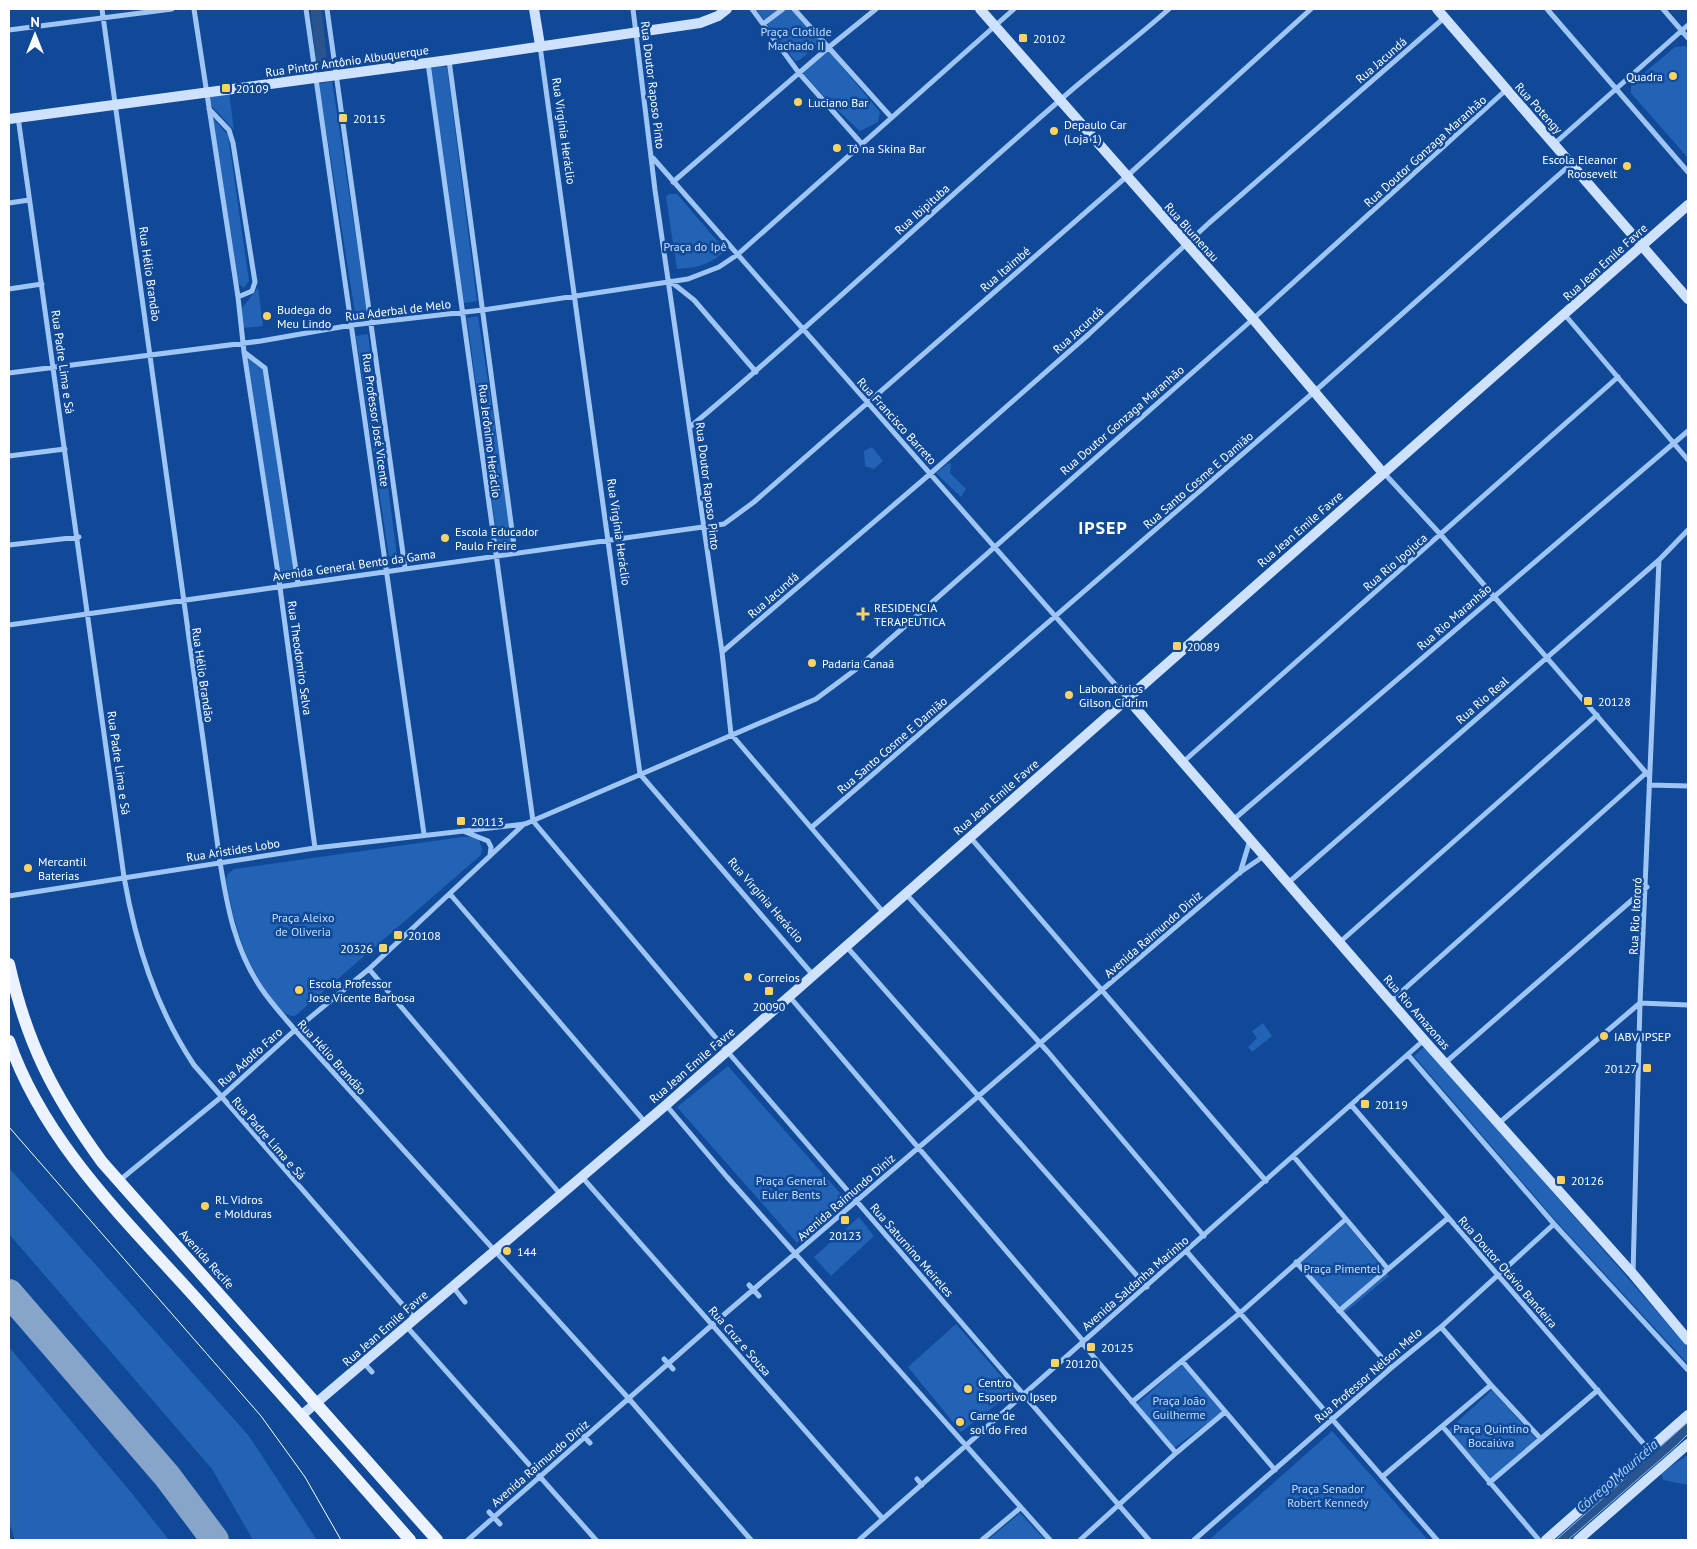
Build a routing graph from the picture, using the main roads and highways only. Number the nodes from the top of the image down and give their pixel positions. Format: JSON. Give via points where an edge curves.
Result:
{"nodes":[{"id":1,"x":534,"y":9,"type":"edge"},
{"id":2,"x":727,"y":9,"type":"edge"},
{"id":3,"x":980,"y":9,"type":"edge"},
{"id":4,"x":1437,"y":9,"type":"edge"},
{"id":5,"x":535,"y":46,"type":"junction"},
{"id":6,"x":14,"y":118,"type":"edge"},
{"id":7,"x":1688,"y":205,"type":"edge"},
{"id":8,"x":1643,"y":245,"type":"junction"},
{"id":9,"x":1688,"y":299,"type":"edge"},
{"id":10,"x":1383,"y":473,"type":"junction"},
{"id":11,"x":1127,"y":698,"type":"junction"},
{"id":12,"x":9,"y":964,"type":"edge"},
{"id":13,"x":9,"y":1041,"type":"edge"},
{"id":14,"x":1688,"y":1340,"type":"edge"},
{"id":15,"x":317,"y":1403,"type":"junction"},
{"id":16,"x":302,"y":1415,"type":"junction"},
{"id":17,"x":1688,"y":1415,"type":"edge"},
{"id":18,"x":1688,"y":1444,"type":"edge"},
{"id":19,"x":410,"y":1540,"type":"edge"},
{"id":20,"x":437,"y":1540,"type":"edge"},
{"id":21,"x":1546,"y":1540,"type":"edge"},
{"id":22,"x":1580,"y":1540,"type":"edge"}],
"edges":[{"from":1,"to":5,"type":"main road","via":[[538,31]]},
{"from":2,"to":5,"type":"main road","name":"Rua Pintor Antônio Albuquerque","via":[[708,21],[688,25]]},
{"from":3,"to":10,"type":"main road","name":"Rua Blumenau","via":[[1253,319],[1344,433]]},
{"from":4,"to":8,"type":"main road","name":"Rua Potengy"},
{"from":5,"to":6,"type":"main road","name":"Rua Pintor Antônio Albuquerque"},
{"from":7,"to":8,"type":"main road","name":"Rua Jean Emile Favre"},
{"from":8,"to":9,"type":"main road","name":"Rua Potengy"},
{"from":8,"to":10,"type":"main road","name":"Rua Jean Emile Favre"},
{"from":10,"to":11,"type":"main road","name":"Rua Jean Emile Favre"},
{"from":11,"to":14,"type":"main road","name":"Rua Rio Amazonas"},
{"from":11,"to":15,"type":"main road","name":"Rua Jean Emile Favre","via":[[645,1122],[625,1144],[582,1176]]},
{"from":12,"to":15,"type":"main road","name":"Avenida Recife","via":[[20,1009],[37,1056],[102,1162]]},
{"from":13,"to":16,"type":"main road","via":[[45,1115],[85,1173]]},
{"from":15,"to":16,"type":"main road","name":"Rua Jean Emile Favre"},
{"from":15,"to":20,"type":"main road","name":"Avenida Recife"},
{"from":16,"to":19,"type":"main road"},
{"from":17,"to":21,"type":"main road"},
{"from":18,"to":22,"type":"main road"}]}
